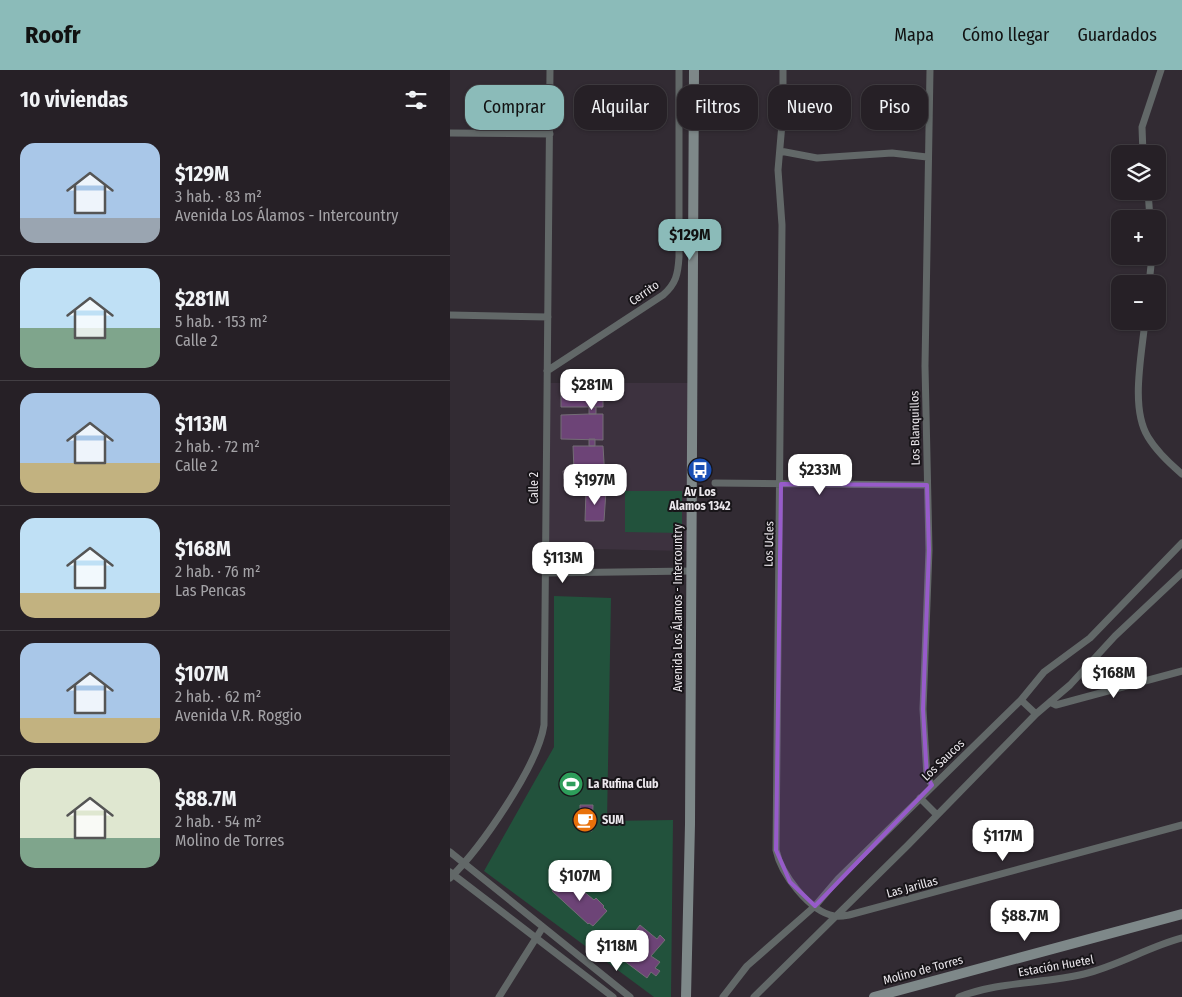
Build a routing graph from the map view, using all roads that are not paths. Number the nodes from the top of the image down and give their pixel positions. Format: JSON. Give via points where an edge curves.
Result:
{"nodes":[{"id":1,"x":550,"y":70,"type":"edge"},
{"id":2,"x":679,"y":70,"type":"edge"},
{"id":3,"x":694,"y":70,"type":"edge"},
{"id":4,"x":783,"y":70,"type":"edge"},
{"id":5,"x":930,"y":70,"type":"edge"},
{"id":6,"x":1161,"y":70,"type":"edge"},
{"id":7,"x":450,"y":134,"type":"edge"},
{"id":8,"x":550,"y":134,"type":"junction"},
{"id":9,"x":1143,"y":145,"type":"edge"},
{"id":10,"x":780,"y":151,"type":"junction"},
{"id":11,"x":928,"y":157,"type":"junction"},
{"id":12,"x":450,"y":315,"type":"edge"},
{"id":13,"x":548,"y":316,"type":"junction"},
{"id":14,"x":1144,"y":330,"type":"edge"},
{"id":15,"x":547,"y":371,"type":"junction"},
{"id":16,"x":1182,"y":474,"type":"edge"},
{"id":17,"x":715,"y":483,"type":"dead end"},
{"id":18,"x":781,"y":484,"type":"junction"},
{"id":19,"x":927,"y":485,"type":"junction"},
{"id":20,"x":1182,"y":543,"type":"edge"},
{"id":21,"x":691,"y":571,"type":"junction"},
{"id":22,"x":545,"y":573,"type":"junction"},
{"id":23,"x":1182,"y":573,"type":"edge"},
{"id":24,"x":1182,"y":671,"type":"edge"},
{"id":25,"x":1021,"y":700,"type":"junction"},
{"id":26,"x":1050,"y":702,"type":"junction"},
{"id":27,"x":1036,"y":714,"type":"junction"},
{"id":28,"x":932,"y":785,"type":"junction"},
{"id":29,"x":920,"y":798,"type":"junction"},
{"id":30,"x":937,"y":815,"type":"junction"},
{"id":31,"x":1182,"y":825,"type":"edge"},
{"id":32,"x":450,"y":852,"type":"edge"},
{"id":33,"x":463,"y":862,"type":"junction"},
{"id":34,"x":451,"y":875,"type":"edge"},
{"id":35,"x":815,"y":906,"type":"junction"},
{"id":36,"x":1182,"y":914,"type":"edge"},
{"id":37,"x":835,"y":917,"type":"junction"},
{"id":38,"x":543,"y":927,"type":"junction"},
{"id":39,"x":1182,"y":938,"type":"edge"},
{"id":40,"x":537,"y":939,"type":"junction"},
{"id":41,"x":589,"y":964,"type":"junction"},
{"id":42,"x":583,"y":972,"type":"junction"},
{"id":43,"x":498,"y":997,"type":"edge"},
{"id":44,"x":613,"y":997,"type":"edge"},
{"id":45,"x":630,"y":997,"type":"edge"},
{"id":46,"x":686,"y":997,"type":"edge"},
{"id":47,"x":724,"y":997,"type":"edge"},
{"id":48,"x":754,"y":997,"type":"edge"},
{"id":49,"x":874,"y":997,"type":"edge"},
{"id":50,"x":959,"y":997,"type":"edge"}],
"edges":[{"from":1,"to":8,"type":"street","name":"Calle 2"},
{"from":2,"to":15,"type":"street","name":"Cerrito","via":[[679,257],[674,284]]},
{"from":3,"to":21,"type":"main road","name":"Avenida Los Álamos - Intercountry"},
{"from":4,"to":10,"type":"street","name":"Los Ucles"},
{"from":5,"to":11,"type":"street","name":"Los Blanquillos"},
{"from":6,"to":9,"type":"street","via":[[1142,127]]},
{"from":7,"to":8,"type":"street"},
{"from":8,"to":13,"type":"street","name":"Calle 2"},
{"from":10,"to":11,"type":"street","via":[[817,158],[875,153]]},
{"from":10,"to":18,"type":"street","name":"Los Ucles"},
{"from":11,"to":19,"type":"street","name":"Los Blanquillos"},
{"from":12,"to":13,"type":"street"},
{"from":13,"to":15,"type":"street","name":"Calle 2"},
{"from":14,"to":16,"type":"street","via":[[1138,383],[1146,435]]},
{"from":15,"to":22,"type":"street","name":"Calle 2"},
{"from":17,"to":18,"type":"street"},
{"from":18,"to":19,"type":"street"},
{"from":18,"to":35,"type":"street","name":"Los Ucles","via":[[776,850],[778,861],[790,882]]},
{"from":19,"to":28,"type":"street","name":"Los Blanquillos","via":[[929,550],[923,709],[927,777]]},
{"from":20,"to":25,"type":"street","name":"Los Saucos","via":[[1090,638],[1044,672]]},
{"from":21,"to":22,"type":"street"},
{"from":21,"to":46,"type":"main road","name":"Avenida Los Álamos - Intercountry"},
{"from":22,"to":33,"type":"street","name":"Calle 2","via":[[544,712],[540,743],[499,816]]},
{"from":23,"to":26,"type":"street"},
{"from":24,"to":26,"type":"street","via":[[1099,692],[1071,703],[1056,705]]},
{"from":25,"to":27,"type":"street"},
{"from":25,"to":28,"type":"street","name":"Los Saucos"},
{"from":26,"to":27,"type":"street"},
{"from":27,"to":30,"type":"street"},
{"from":28,"to":29,"type":"street","name":"Los Saucos"},
{"from":29,"to":30,"type":"street"},
{"from":29,"to":35,"type":"street","name":"Los Saucos"},
{"from":30,"to":37,"type":"street"},
{"from":31,"to":37,"type":"street","name":"Las Jarillas"},
{"from":32,"to":33,"type":"street"},
{"from":33,"to":34,"type":"street","name":"Calle 2"},
{"from":33,"to":38,"type":"street"},
{"from":34,"to":40,"type":"street"},
{"from":35,"to":37,"type":"street","name":"Los Ucles"},
{"from":35,"to":47,"type":"street","name":"Los Saucos","via":[[747,966]]},
{"from":36,"to":49,"type":"main road","name":"Molino de Torres"},
{"from":37,"to":48,"type":"street"},
{"from":38,"to":40,"type":"street"},
{"from":38,"to":41,"type":"street"},
{"from":39,"to":50,"type":"street","name":"Estación Huetel","via":[[1092,972],[995,987]]},
{"from":40,"to":42,"type":"street"},
{"from":40,"to":43,"type":"street"},
{"from":41,"to":42,"type":"street"},
{"from":41,"to":45,"type":"street"},
{"from":42,"to":44,"type":"street"}]}
